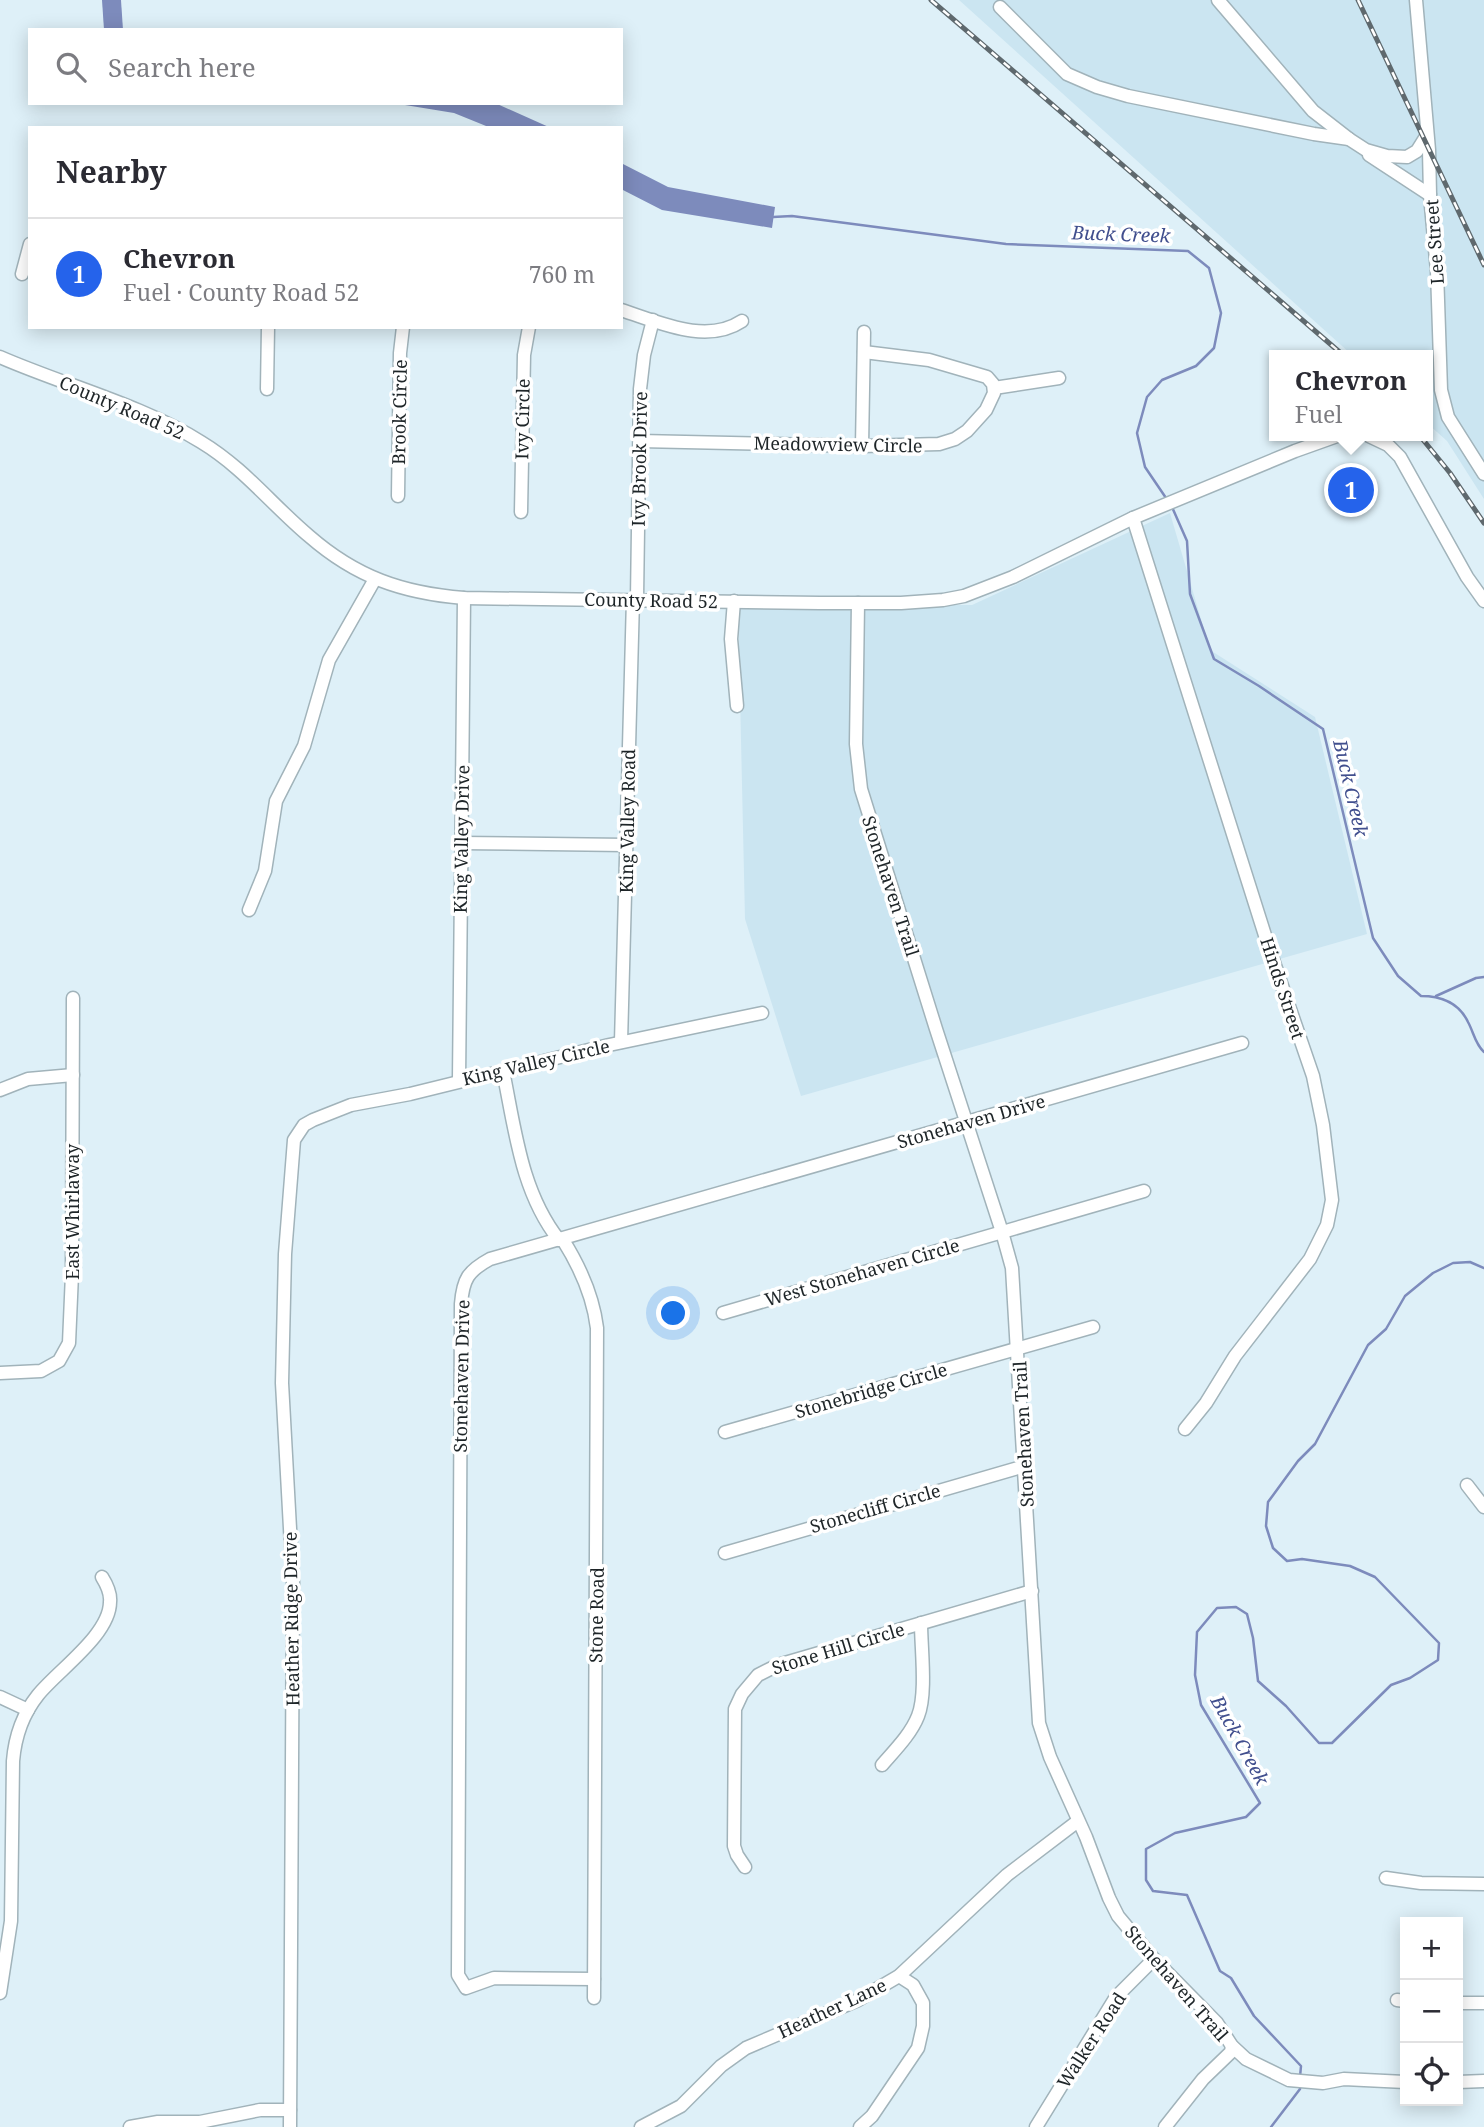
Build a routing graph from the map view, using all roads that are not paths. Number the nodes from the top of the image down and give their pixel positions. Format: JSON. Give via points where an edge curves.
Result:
{"nodes":[{"id":1,"x":1218,"y":0,"type":"edge"},
{"id":2,"x":1416,"y":0,"type":"edge"},
{"id":3,"x":1000,"y":7,"type":"dead end"},
{"id":4,"x":1427,"y":135,"type":"junction"},
{"id":5,"x":1349,"y":139,"type":"junction"},
{"id":6,"x":1430,"y":195,"type":"junction"},
{"id":7,"x":28,"y":252,"type":"edge"},
{"id":8,"x":22,"y":274,"type":"dead end"},
{"id":9,"x":623,"y":311,"type":"edge"},
{"id":10,"x":653,"y":320,"type":"junction"},
{"id":11,"x":742,"y":321,"type":"dead end"},
{"id":12,"x":268,"y":329,"type":"edge"},
{"id":13,"x":403,"y":329,"type":"edge"},
{"id":14,"x":529,"y":329,"type":"edge"},
{"id":15,"x":864,"y":332,"type":"dead end"},
{"id":16,"x":864,"y":352,"type":"junction"},
{"id":17,"x":0,"y":357,"type":"edge"},
{"id":18,"x":1059,"y":378,"type":"dead end"},
{"id":19,"x":994,"y":388,"type":"junction"},
{"id":20,"x":267,"y":389,"type":"dead end"},
{"id":21,"x":640,"y":441,"type":"junction"},
{"id":22,"x":1324,"y":441,"type":"edge"},
{"id":23,"x":1380,"y":441,"type":"edge"},
{"id":24,"x":862,"y":446,"type":"junction"},
{"id":25,"x":1484,"y":474,"type":"edge"},
{"id":26,"x":398,"y":496,"type":"dead end"},
{"id":27,"x":521,"y":512,"type":"dead end"},
{"id":28,"x":1133,"y":518,"type":"junction"},
{"id":29,"x":375,"y":579,"type":"junction"},
{"id":30,"x":464,"y":598,"type":"junction"},
{"id":31,"x":635,"y":599,"type":"junction"},
{"id":32,"x":734,"y":601,"type":"junction"},
{"id":33,"x":1484,"y":601,"type":"edge"},
{"id":34,"x":858,"y":603,"type":"junction"},
{"id":35,"x":737,"y":706,"type":"dead end"},
{"id":36,"x":460,"y":843,"type":"junction"},
{"id":37,"x":626,"y":845,"type":"junction"},
{"id":38,"x":249,"y":910,"type":"dead end"},
{"id":39,"x":73,"y":999,"type":"dead end"},
{"id":40,"x":762,"y":1013,"type":"dead end"},
{"id":41,"x":621,"y":1042,"type":"junction"},
{"id":42,"x":1242,"y":1043,"type":"dead end"},
{"id":43,"x":503,"y":1071,"type":"junction"},
{"id":44,"x":73,"y":1075,"type":"junction"},
{"id":45,"x":459,"y":1080,"type":"junction"},
{"id":46,"x":0,"y":1090,"type":"edge"},
{"id":47,"x":313,"y":1120,"type":"joint"},
{"id":48,"x":967,"y":1122,"type":"junction"},
{"id":49,"x":1144,"y":1191,"type":"dead end"},
{"id":50,"x":1002,"y":1232,"type":"junction"},
{"id":51,"x":561,"y":1240,"type":"junction"},
{"id":52,"x":723,"y":1313,"type":"dead end"},
{"id":53,"x":1093,"y":1327,"type":"dead end"},
{"id":54,"x":1018,"y":1349,"type":"junction"},
{"id":55,"x":0,"y":1373,"type":"edge"},
{"id":56,"x":1185,"y":1429,"type":"dead end"},
{"id":57,"x":725,"y":1432,"type":"dead end"},
{"id":58,"x":1025,"y":1466,"type":"junction"},
{"id":59,"x":1467,"y":1485,"type":"dead end"},
{"id":60,"x":1484,"y":1507,"type":"edge"},
{"id":61,"x":725,"y":1553,"type":"dead end"},
{"id":62,"x":102,"y":1577,"type":"dead end"},
{"id":63,"x":1032,"y":1591,"type":"junction"},
{"id":64,"x":921,"y":1623,"type":"junction"},
{"id":65,"x":0,"y":1697,"type":"edge"},
{"id":66,"x":28,"y":1710,"type":"junction"},
{"id":67,"x":882,"y":1765,"type":"dead end"},
{"id":68,"x":1078,"y":1821,"type":"junction"},
{"id":69,"x":6,"y":1842,"type":"edge"},
{"id":70,"x":745,"y":1867,"type":"dead end"},
{"id":71,"x":1386,"y":1878,"type":"dead end"},
{"id":72,"x":1484,"y":1884,"type":"edge"},
{"id":73,"x":1154,"y":1959,"type":"junction"},
{"id":74,"x":899,"y":1976,"type":"junction"},
{"id":75,"x":594,"y":1979,"type":"junction"},
{"id":76,"x":0,"y":1993,"type":"edge"},
{"id":77,"x":594,"y":1998,"type":"dead end"},
{"id":78,"x":1463,"y":2003,"type":"edge"},
{"id":79,"x":1484,"y":2003,"type":"edge"},
{"id":80,"x":1232,"y":2046,"type":"junction"},
{"id":81,"x":1484,"y":2081,"type":"edge"},
{"id":82,"x":1400,"y":2082,"type":"edge"},
{"id":83,"x":1463,"y":2082,"type":"edge"},
{"id":84,"x":290,"y":2109,"type":"junction"},
{"id":85,"x":131,"y":2127,"type":"edge"},
{"id":86,"x":290,"y":2127,"type":"edge"},
{"id":87,"x":644,"y":2127,"type":"edge"},
{"id":88,"x":860,"y":2127,"type":"edge"},
{"id":89,"x":1036,"y":2127,"type":"edge"},
{"id":90,"x":1165,"y":2127,"type":"edge"}],
"edges":[{"from":1,"to":5,"type":"street","via":[[1313,111]]},
{"from":2,"to":4,"type":"street","name":"Lee Street"},
{"from":3,"to":5,"type":"street","via":[[1067,74],[1097,87]]},
{"from":4,"to":5,"type":"street","via":[[1417,151],[1397,158],[1366,150]]},
{"from":4,"to":6,"type":"street","name":"Lee Street"},
{"from":5,"to":6,"type":"street"},
{"from":6,"to":25,"type":"street","name":"Lee Street","via":[[1441,390],[1448,417]]},
{"from":7,"to":8,"type":"street"},
{"from":9,"to":10,"type":"street"},
{"from":10,"to":11,"type":"street","via":[[706,332],[727,330]]},
{"from":10,"to":21,"type":"street","name":"Ivy Brook Drive","via":[[642,369]]},
{"from":12,"to":20,"type":"street"},
{"from":13,"to":26,"type":"street","name":"Brook Circle"},
{"from":14,"to":27,"type":"street","name":"Ivy Circle","via":[[524,355]]},
{"from":15,"to":16,"type":"street"},
{"from":16,"to":19,"type":"street","via":[[949,366],[987,377]]},
{"from":16,"to":24,"type":"street"},
{"from":17,"to":29,"type":"street","name":"County Road 52","via":[[193,437],[249,478],[319,544]]},
{"from":18,"to":19,"type":"street"},
{"from":19,"to":24,"type":"street","name":"Meadowview Circle","via":[[992,400],[976,422],[955,439],[926,446]]},
{"from":21,"to":24,"type":"street","name":"Meadowview Circle"},
{"from":21,"to":31,"type":"street","name":"Ivy Brook Drive"},
{"from":22,"to":28,"type":"street","name":"County Road 52"},
{"from":23,"to":33,"type":"street","via":[[1400,457]]},
{"from":28,"to":34,"type":"street","name":"County Road 52","via":[[964,596]]},
{"from":28,"to":56,"type":"street","name":"Hinds Street","via":[[1313,1076],[1332,1200],[1327,1225],[1310,1259]]},
{"from":29,"to":30,"type":"street","name":"County Road 52","via":[[430,595]]},
{"from":29,"to":38,"type":"street","via":[[329,660],[304,746],[276,801],[265,871]]},
{"from":30,"to":31,"type":"street","name":"County Road 52"},
{"from":30,"to":36,"type":"street","name":"King Valley Drive"},
{"from":31,"to":32,"type":"street","name":"County Road 52"},
{"from":31,"to":37,"type":"street","name":"King Valley Road"},
{"from":32,"to":34,"type":"street","name":"County Road 52"},
{"from":32,"to":35,"type":"street","via":[[731,639]]},
{"from":34,"to":48,"type":"street","name":"Stonehaven Trail","via":[[856,744],[861,789]]},
{"from":36,"to":37,"type":"street"},
{"from":36,"to":45,"type":"street","name":"King Valley Drive"},
{"from":37,"to":41,"type":"street","name":"King Valley Road"},
{"from":39,"to":44,"type":"street","name":"East Whirlaway"},
{"from":40,"to":41,"type":"street","name":"King Valley Circle"},
{"from":41,"to":43,"type":"street","name":"King Valley Circle"},
{"from":42,"to":48,"type":"street","name":"Stonehaven Drive"},
{"from":43,"to":45,"type":"street","name":"King Valley Circle"},
{"from":43,"to":51,"type":"street","name":"Stone Road","via":[[523,1169]]},
{"from":44,"to":46,"type":"street","via":[[28,1079]]},
{"from":44,"to":55,"type":"street","name":"East Whirlaway","via":[[69,1343],[64,1356],[41,1371]]},
{"from":45,"to":47,"type":"street","name":"King Valley Circle","via":[[351,1105]]},
{"from":47,"to":84,"type":"street","name":"Heather Ridge Drive","via":[[298,1133],[292,1150],[283,1321],[283,1418],[293,1583]]},
{"from":48,"to":50,"type":"street","name":"Stonehaven Trail"},
{"from":48,"to":51,"type":"street","name":"Stonehaven Drive"},
{"from":49,"to":50,"type":"street","name":"West Stonehaven Circle"},
{"from":50,"to":52,"type":"street","name":"West Stonehaven Circle"},
{"from":50,"to":54,"type":"street","name":"Stonehaven Trail","via":[[1012,1268]]},
{"from":51,"to":75,"type":"street","name":"Stone Road","via":[[585,1281],[597,1328]]},
{"from":51,"to":75,"type":"street","name":"Stonehaven Drive","via":[[477,1266],[466,1278],[461,1296],[457,1969],[466,1988],[494,1978]]},
{"from":53,"to":54,"type":"street","name":"Stonebridge Circle"},
{"from":54,"to":57,"type":"street","name":"Stonebridge Circle"},
{"from":54,"to":58,"type":"street","name":"Stonehaven Trail"},
{"from":58,"to":61,"type":"street","name":"Stonecliff Circle"},
{"from":58,"to":63,"type":"street","name":"Stonehaven Trail"},
{"from":59,"to":60,"type":"street"},
{"from":62,"to":66,"type":"street","via":[[110,1595],[107,1617]]},
{"from":63,"to":64,"type":"street","name":"Stone Hill Circle"},
{"from":63,"to":68,"type":"street","name":"Stonehaven Trail","via":[[1039,1723]]},
{"from":64,"to":67,"type":"street","via":[[921,1709]]},
{"from":64,"to":70,"type":"street","name":"Stone Hill Circle","via":[[778,1665],[749,1684],[735,1709],[734,1725],[734,1846]]},
{"from":65,"to":66,"type":"street"},
{"from":66,"to":69,"type":"street","via":[[15,1745]]},
{"from":68,"to":73,"type":"street","name":"Stonehaven Trail","via":[[1118,1916]]},
{"from":68,"to":74,"type":"street","name":"Heather Lane","via":[[1007,1875]]},
{"from":69,"to":76,"type":"street","via":[[11,1921]]},
{"from":71,"to":72,"type":"street","via":[[1421,1884]]},
{"from":73,"to":80,"type":"street","name":"Stonehaven Trail","via":[[1217,2023]]},
{"from":73,"to":89,"type":"street","name":"Walker Road","via":[[1116,1997]]},
{"from":74,"to":87,"type":"street","name":"Heather Lane","via":[[858,2000],[746,2049],[721,2066],[681,2106]]},
{"from":74,"to":88,"type":"street","via":[[914,1985],[923,2003],[918,2049]]},
{"from":75,"to":77,"type":"street","name":"Stone Road"},
{"from":78,"to":79,"type":"street"},
{"from":80,"to":82,"type":"street","name":"Stonehaven Trail","via":[[1246,2059],[1289,2080]]},
{"from":80,"to":90,"type":"street"},
{"from":81,"to":83,"type":"street"},
{"from":84,"to":85,"type":"street"},
{"from":84,"to":86,"type":"street","name":"Heather Ridge Drive"}]}
